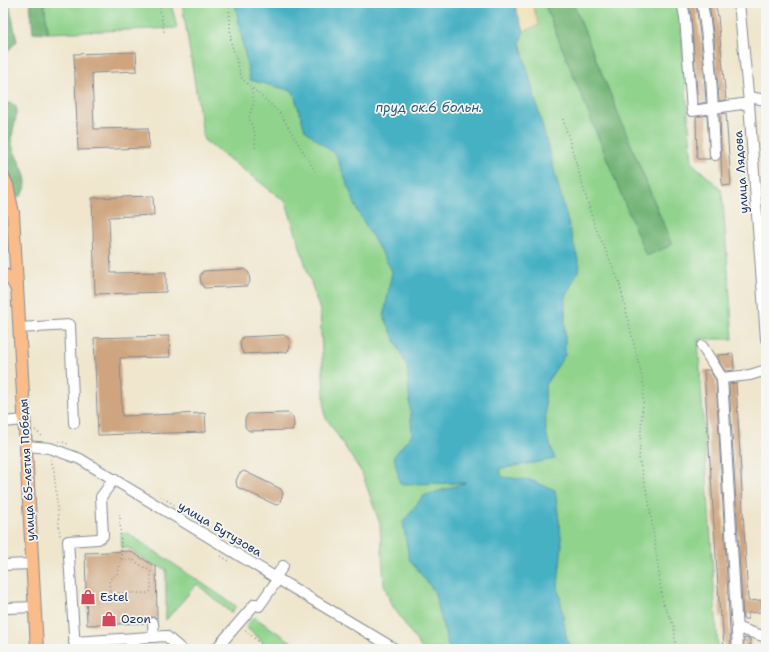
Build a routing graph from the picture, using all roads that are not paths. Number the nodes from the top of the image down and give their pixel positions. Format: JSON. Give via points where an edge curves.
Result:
{"nodes":[{"id":1,"x":682,"y":3,"type":"edge"},
{"id":2,"x":702,"y":3,"type":"edge"},
{"id":3,"x":739,"y":3,"type":"edge"},
{"id":4,"x":749,"y":100,"type":"junction"},
{"id":5,"x":766,"y":100,"type":"edge"},
{"id":6,"x":713,"y":109,"type":"junction"},
{"id":7,"x":715,"y":155,"type":"dead end"},
{"id":8,"x":3,"y":176,"type":"edge"},
{"id":9,"x":764,"y":272,"type":"edge"},
{"id":10,"x":3,"y":274,"type":"edge"},
{"id":11,"x":17,"y":291,"type":"junction"},
{"id":12,"x":19,"y":328,"type":"junction"},
{"id":13,"x":766,"y":339,"type":"edge"},
{"id":14,"x":702,"y":346,"type":"dead end"},
{"id":15,"x":766,"y":370,"type":"edge"},
{"id":16,"x":722,"y":378,"type":"junction"},
{"id":17,"x":25,"y":420,"type":"junction"},
{"id":18,"x":3,"y":422,"type":"edge"},
{"id":19,"x":74,"y":424,"type":"dead end"},
{"id":20,"x":26,"y":446,"type":"junction"},
{"id":21,"x":114,"y":479,"type":"junction"},
{"id":22,"x":3,"y":564,"type":"edge"},
{"id":23,"x":32,"y":564,"type":"junction"},
{"id":24,"x":283,"y":566,"type":"dead end"},
{"id":25,"x":276,"y":579,"type":"junction"},
{"id":26,"x":8,"y":608,"type":"dead end"},
{"id":27,"x":35,"y":608,"type":"junction"},
{"id":28,"x":153,"y":623,"type":"dead end"},
{"id":29,"x":738,"y":628,"type":"junction"},
{"id":30,"x":154,"y":637,"type":"junction"},
{"id":31,"x":766,"y":637,"type":"edge"},
{"id":32,"x":127,"y":639,"type":"junction"},
{"id":33,"x":74,"y":645,"type":"edge"},
{"id":34,"x":37,"y":649,"type":"edge"},
{"id":35,"x":139,"y":649,"type":"edge"},
{"id":36,"x":181,"y":649,"type":"edge"},
{"id":37,"x":216,"y":649,"type":"edge"},
{"id":38,"x":395,"y":649,"type":"edge"},
{"id":39,"x":738,"y":649,"type":"edge"}],
"edges":[{"from":1,"to":6,"type":"street","via":[[686,17],[692,111]]},
{"from":2,"to":6,"type":"street"},
{"from":3,"to":4,"type":"street","name":"улица Лядова"},
{"from":4,"to":5,"type":"street"},
{"from":4,"to":6,"type":"street"},
{"from":4,"to":9,"type":"street","name":"улица Лядова"},
{"from":6,"to":7,"type":"street"},
{"from":8,"to":11,"type":"main road","name":"улица 65-летия Победы","via":[[13,213]]},
{"from":9,"to":13,"type":"street","name":"улица Лядова"},
{"from":10,"to":11,"type":"main road","via":[[15,284]]},
{"from":11,"to":12,"type":"main road","name":"улица 65-летия Победы"},
{"from":12,"to":17,"type":"main road","name":"улица 65-летия Победы"},
{"from":12,"to":19,"type":"street","via":[[70,325]]},
{"from":14,"to":16,"type":"street"},
{"from":15,"to":16,"type":"street"},
{"from":16,"to":29,"type":"street"},
{"from":17,"to":18,"type":"street"},
{"from":17,"to":20,"type":"main road","name":"улица 65-летия Победы"},
{"from":20,"to":21,"type":"street","name":"улица Бутузова","via":[[50,448],[65,453]]},
{"from":20,"to":23,"type":"main road","name":"улица 65-летия Победы"},
{"from":21,"to":25,"type":"street","name":"улица Бутузова"},
{"from":21,"to":33,"type":"street","via":[[102,497],[102,538],[68,541]]},
{"from":22,"to":23,"type":"street"},
{"from":23,"to":27,"type":"main road","name":"улица 65-летия Победы"},
{"from":24,"to":25,"type":"street"},
{"from":25,"to":37,"type":"street","via":[[257,605]]},
{"from":25,"to":38,"type":"street","name":"улица Бутузова"},
{"from":26,"to":27,"type":"street"},
{"from":27,"to":34,"type":"main road","name":"улица 65-летия Победы"},
{"from":28,"to":30,"type":"street"},
{"from":29,"to":31,"type":"street"},
{"from":29,"to":39,"type":"street"},
{"from":30,"to":32,"type":"street"},
{"from":30,"to":36,"type":"street","via":[[166,636]]},
{"from":32,"to":33,"type":"street"},
{"from":32,"to":35,"type":"street"}]}
